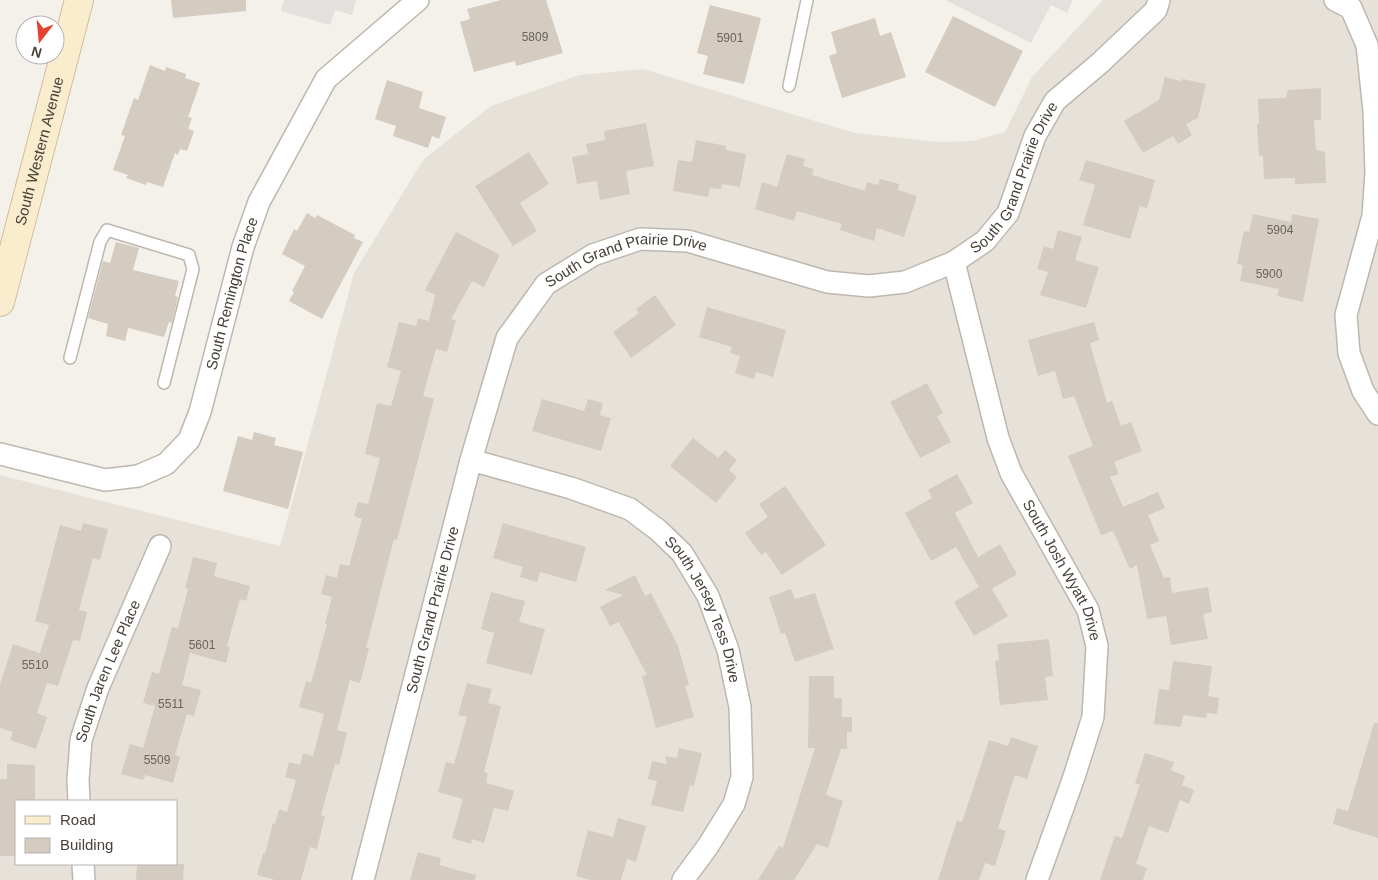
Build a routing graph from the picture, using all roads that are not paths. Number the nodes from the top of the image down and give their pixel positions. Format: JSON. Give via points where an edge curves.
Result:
{"nodes":[{"id":1,"x":80,"y":0,"type":"edge"},
{"id":2,"x":418,"y":0,"type":"edge"},
{"id":3,"x":807,"y":0,"type":"edge"},
{"id":4,"x":1159,"y":0,"type":"edge"},
{"id":5,"x":1346,"y":3,"type":"edge"},
{"id":6,"x":789,"y":86,"type":"dead end"},
{"id":7,"x":954,"y":262,"type":"junction"},
{"id":8,"x":0,"y":302,"type":"edge"},
{"id":9,"x":70,"y":358,"type":"dead end"},
{"id":10,"x":164,"y":383,"type":"dead end"},
{"id":11,"x":1378,"y":414,"type":"edge"},
{"id":12,"x":0,"y":454,"type":"edge"},
{"id":13,"x":471,"y":460,"type":"junction"},
{"id":14,"x":160,"y":546,"type":"dead end"},
{"id":15,"x":79,"y":800,"type":"edge"},
{"id":16,"x":84,"y":865,"type":"edge"},
{"id":17,"x":84,"y":880,"type":"edge"},
{"id":18,"x":363,"y":880,"type":"edge"},
{"id":19,"x":683,"y":880,"type":"edge"},
{"id":20,"x":1037,"y":880,"type":"edge"}],
"edges":[{"from":1,"to":8,"type":"main road","name":"South Western Avenue"},
{"from":2,"to":12,"type":"street","name":"South Remington Place","via":[[326,79],[260,202],[242,247],[200,412],[189,440],[166,464],[138,476],[106,480]]},
{"from":3,"to":6,"type":"lane"},
{"from":4,"to":7,"type":"street","name":"South Grand Prairie Drive","via":[[1156,10],[1055,101],[1035,136],[1008,213],[984,241]]},
{"from":5,"to":11,"type":"street","via":[[1368,45],[1376,173],[1373,216],[1346,315],[1349,353],[1363,391]]},
{"from":7,"to":13,"type":"street","name":"South Grand Prairie Drive","via":[[905,282],[869,286],[827,282],[688,241],[640,239],[593,255],[546,284],[507,338]]},
{"from":7,"to":20,"type":"street","name":"South Josh Wyatt Drive","via":[[998,438],[1011,473],[1088,610],[1098,646],[1093,717]]},
{"from":9,"to":10,"type":"lane","via":[[100,242],[107,230],[189,256],[194,270]]},
{"from":13,"to":18,"type":"street","name":"South Grand Prairie Drive"},
{"from":13,"to":19,"type":"street","name":"South Jersey Tess Drive","via":[[571,488],[630,510],[682,553],[708,596],[728,650],[740,707],[742,777],[734,804]]},
{"from":14,"to":15,"type":"street","name":"South Jaren Lee Place","via":[[98,688],[81,740]]},
{"from":16,"to":17,"type":"street"}]}
